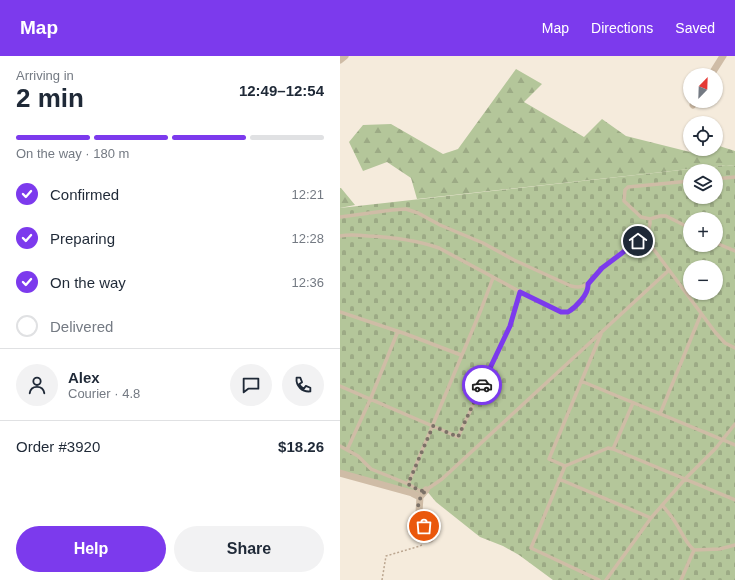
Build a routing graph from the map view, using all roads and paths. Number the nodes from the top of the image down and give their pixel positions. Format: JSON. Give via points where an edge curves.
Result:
{"nodes":[{"id":1,"x":345,"y":56,"type":"edge"},
{"id":2,"x":723,"y":56,"type":"edge"},
{"id":3,"x":340,"y":60,"type":"edge"},
{"id":4,"x":715,"y":68,"type":"edge"},
{"id":5,"x":735,"y":177,"type":"edge"},
{"id":6,"x":723,"y":178,"type":"edge"},
{"id":7,"x":683,"y":182,"type":"edge"},
{"id":8,"x":340,"y":217,"type":"edge"},
{"id":9,"x":650,"y":219,"type":"junction"},
{"id":10,"x":683,"y":224,"type":"edge"},
{"id":11,"x":340,"y":236,"type":"edge"},
{"id":12,"x":646,"y":239,"type":"junction"},
{"id":13,"x":723,"y":246,"type":"edge"},
{"id":14,"x":735,"y":251,"type":"edge"},
{"id":15,"x":669,"y":270,"type":"junction"},
{"id":16,"x":493,"y":278,"type":"junction"},
{"id":17,"x":588,"y":284,"type":"junction"},
{"id":18,"x":520,"y":292,"type":"junction"},
{"id":19,"x":340,"y":312,"type":"edge"},
{"id":20,"x":701,"y":314,"type":"junction"},
{"id":21,"x":398,"y":331,"type":"junction"},
{"id":22,"x":601,"y":332,"type":"junction"},
{"id":23,"x":735,"y":348,"type":"edge"},
{"id":24,"x":461,"y":355,"type":"junction"},
{"id":25,"x":581,"y":382,"type":"junction"},
{"id":26,"x":340,"y":386,"type":"edge"},
{"id":27,"x":370,"y":400,"type":"junction"},
{"id":28,"x":633,"y":403,"type":"junction"},
{"id":29,"x":660,"y":414,"type":"junction"},
{"id":30,"x":735,"y":424,"type":"edge"},
{"id":31,"x":433,"y":426,"type":"junction"},
{"id":32,"x":722,"y":440,"type":"junction"},
{"id":33,"x":735,"y":445,"type":"edge"},
{"id":34,"x":340,"y":446,"type":"edge"},
{"id":35,"x":613,"y":449,"type":"junction"},
{"id":36,"x":347,"y":450,"type":"junction"},
{"id":37,"x":565,"y":466,"type":"junction"},
{"id":38,"x":340,"y":473,"type":"edge"},
{"id":39,"x":559,"y":478,"type":"junction"},
{"id":40,"x":685,"y":479,"type":"junction"},
{"id":41,"x":408,"y":484,"type":"junction"},
{"id":42,"x":426,"y":490,"type":"junction"},
{"id":43,"x":420,"y":497,"type":"junction"},
{"id":44,"x":735,"y":500,"type":"edge"},
{"id":45,"x":662,"y":505,"type":"junction"},
{"id":46,"x":651,"y":518,"type":"junction"},
{"id":47,"x":430,"y":539,"type":"joint"},
{"id":48,"x":735,"y":546,"type":"edge"},
{"id":49,"x":694,"y":550,"type":"junction"},
{"id":50,"x":382,"y":580,"type":"edge"},
{"id":51,"x":599,"y":580,"type":"edge"},
{"id":52,"x":606,"y":580,"type":"edge"},
{"id":53,"x":681,"y":580,"type":"edge"}],
"edges":[{"from":1,"to":3,"type":"street"},
{"from":2,"to":4,"type":"street"},
{"from":5,"to":6,"type":"lane"},
{"from":7,"to":9,"type":"lane","via":[[628,187],[625,190],[624,200],[641,217]]},
{"from":8,"to":17,"type":"lane","via":[[412,210],[440,226],[483,243],[571,286],[583,287]]},
{"from":9,"to":10,"type":"lane","via":[[666,216]]},
{"from":9,"to":12,"type":"lane"},
{"from":11,"to":16,"type":"lane","via":[[392,237],[423,243],[439,248]]},
{"from":12,"to":15,"type":"lane"},
{"from":12,"to":17,"type":"lane","via":[[638,241],[602,268]]},
{"from":13,"to":14,"type":"lane"},
{"from":15,"to":20,"type":"lane"},
{"from":15,"to":22,"type":"lane"},
{"from":16,"to":18,"type":"lane"},
{"from":16,"to":24,"type":"lane"},
{"from":17,"to":18,"type":"lane","via":[[585,294],[565,313]]},
{"from":18,"to":31,"type":"lane","via":[[510,326],[458,437]]},
{"from":19,"to":21,"type":"lane"},
{"from":20,"to":23,"type":"lane","via":[[720,338]]},
{"from":20,"to":29,"type":"lane"},
{"from":21,"to":24,"type":"lane"},
{"from":21,"to":27,"type":"lane"},
{"from":22,"to":25,"type":"lane"},
{"from":22,"to":42,"type":"lane","via":[[442,479]]},
{"from":24,"to":31,"type":"lane"},
{"from":25,"to":28,"type":"lane"},
{"from":25,"to":37,"type":"lane","via":[[549,459]]},
{"from":26,"to":27,"type":"lane"},
{"from":27,"to":31,"type":"lane"},
{"from":27,"to":36,"type":"lane"},
{"from":28,"to":29,"type":"lane"},
{"from":28,"to":35,"type":"lane"},
{"from":29,"to":32,"type":"lane"},
{"from":30,"to":32,"type":"lane"},
{"from":31,"to":41,"type":"lane"},
{"from":32,"to":33,"type":"lane"},
{"from":32,"to":40,"type":"lane"},
{"from":34,"to":36,"type":"lane"},
{"from":35,"to":37,"type":"lane","via":[[608,448]]},
{"from":35,"to":40,"type":"lane"},
{"from":36,"to":41,"type":"lane","via":[[358,456],[371,469]]},
{"from":37,"to":39,"type":"lane"},
{"from":38,"to":43,"type":"street"},
{"from":39,"to":46,"type":"lane"},
{"from":39,"to":51,"type":"lane","via":[[531,548]]},
{"from":40,"to":44,"type":"lane"},
{"from":40,"to":45,"type":"lane"},
{"from":41,"to":42,"type":"lane","via":[[420,491]]},
{"from":42,"to":43,"type":"street"},
{"from":43,"to":47,"type":"street","via":[[418,512]]},
{"from":45,"to":46,"type":"lane"},
{"from":45,"to":49,"type":"lane","via":[[682,532],[686,543]]},
{"from":46,"to":52,"type":"lane"},
{"from":47,"to":50,"type":"path","via":[[420,546],[386,556]]},
{"from":48,"to":49,"type":"lane"},
{"from":49,"to":53,"type":"lane"}]}
